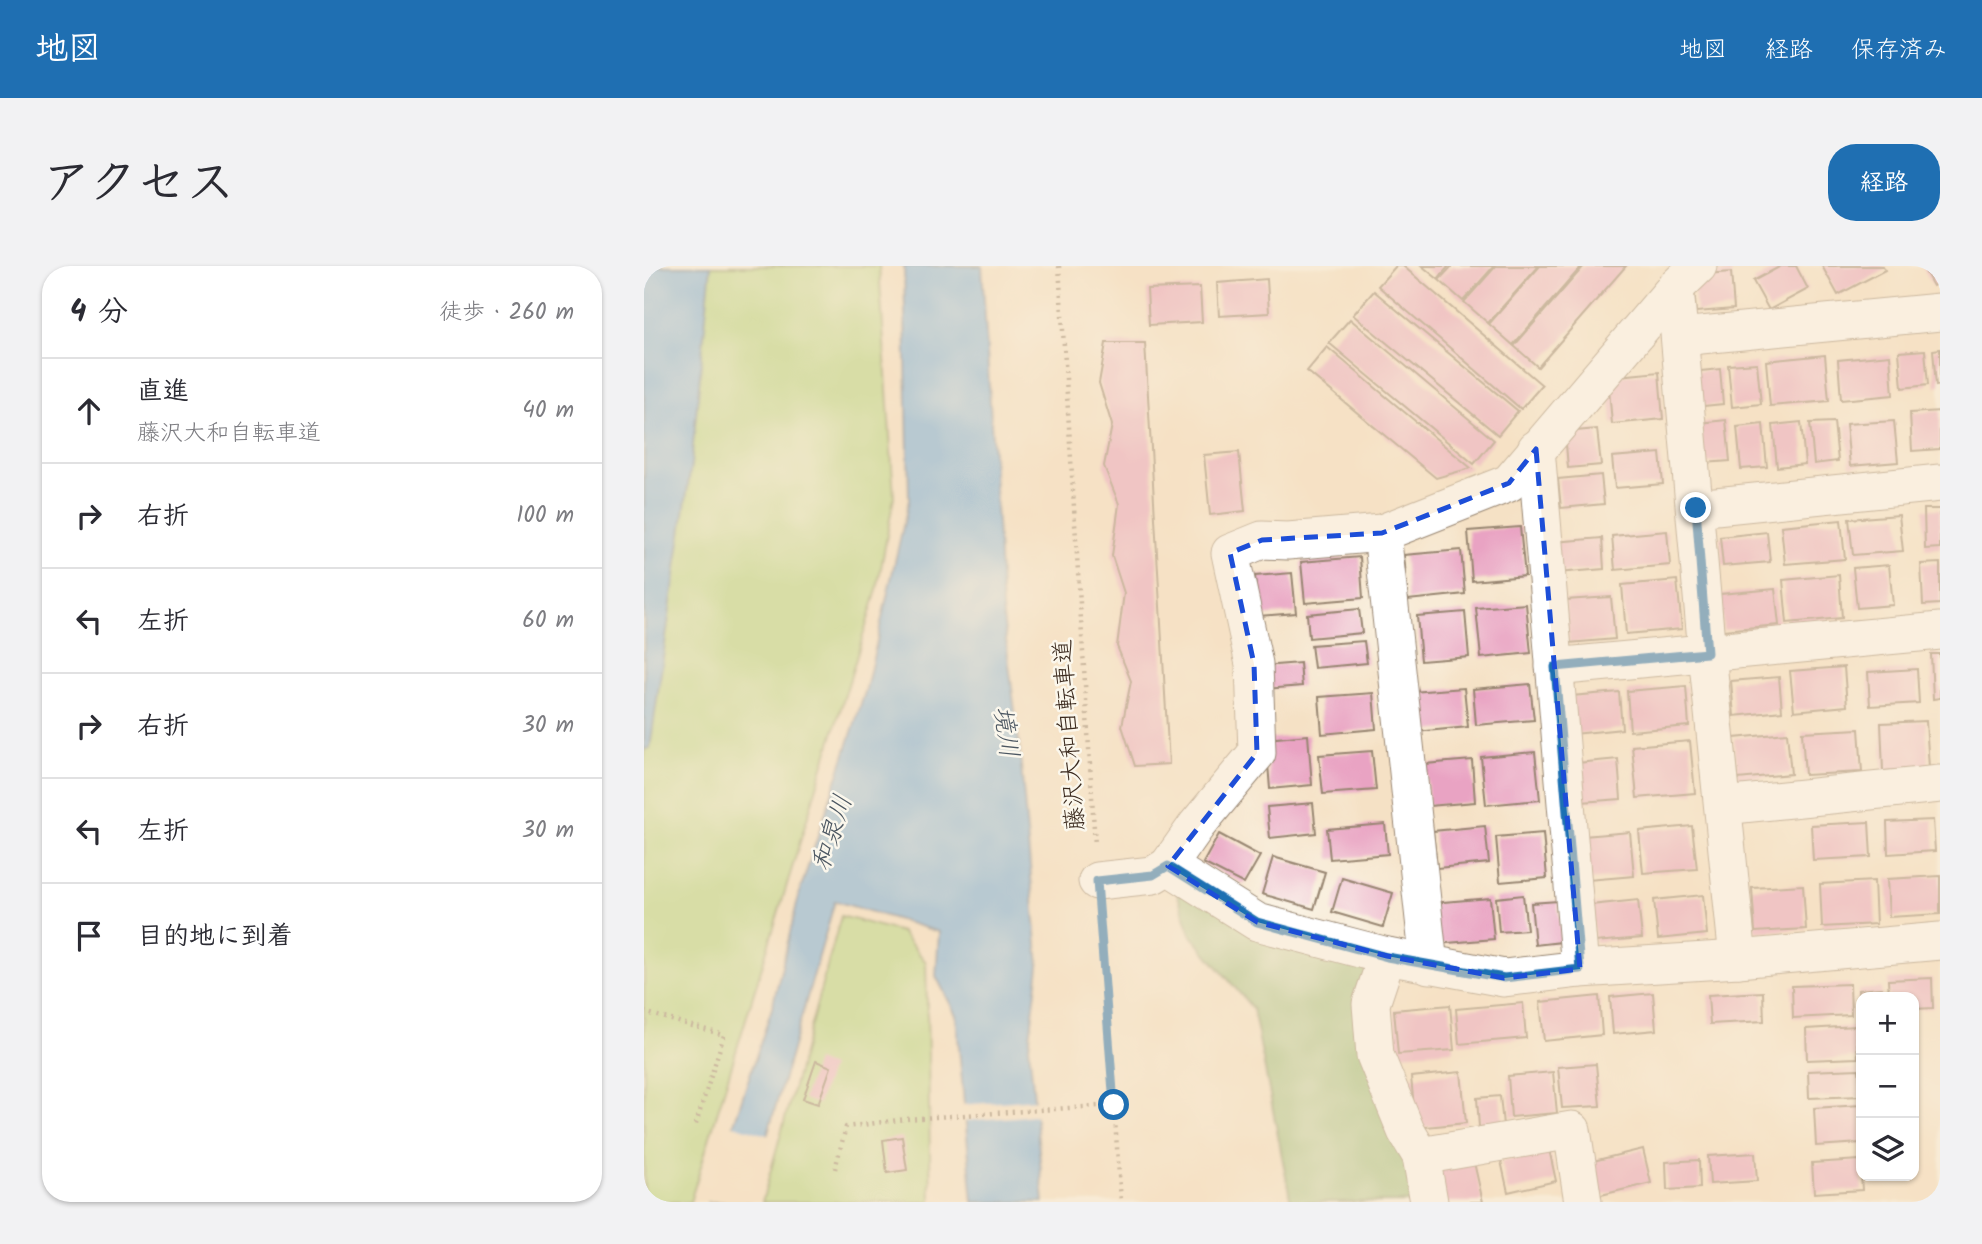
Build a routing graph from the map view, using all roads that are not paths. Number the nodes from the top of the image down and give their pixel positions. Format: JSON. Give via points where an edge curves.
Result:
{"nodes":[{"id":1,"x":1687,"y":277,"type":"edge"},
{"id":2,"x":1940,"y":312,"type":"edge"},
{"id":3,"x":1680,"y":337,"type":"junction"},
{"id":4,"x":1536,"y":449,"type":"junction"},
{"id":5,"x":1940,"y":483,"type":"edge"},
{"id":6,"x":1696,"y":508,"type":"junction"},
{"id":7,"x":1382,"y":533,"type":"junction"},
{"id":8,"x":1940,"y":631,"type":"edge"},
{"id":9,"x":1707,"y":653,"type":"junction"},
{"id":10,"x":1555,"y":667,"type":"junction"},
{"id":11,"x":1940,"y":784,"type":"edge"},
{"id":12,"x":1723,"y":806,"type":"junction"},
{"id":13,"x":1168,"y":866,"type":"junction"},
{"id":14,"x":1097,"y":881,"type":"road end"},
{"id":15,"x":1940,"y":941,"type":"edge"},
{"id":16,"x":1387,"y":957,"type":"junction"},
{"id":17,"x":1738,"y":959,"type":"junction"},
{"id":18,"x":1429,"y":965,"type":"junction"},
{"id":19,"x":1580,"y":969,"type":"junction"},
{"id":20,"x":1421,"y":1156,"type":"junction"},
{"id":21,"x":1429,"y":1202,"type":"edge"},
{"id":22,"x":1583,"y":1202,"type":"edge"}],
"edges":[{"from":1,"to":3,"type":"street"},
{"from":1,"to":4,"type":"street"},
{"from":2,"to":3,"type":"street"},
{"from":3,"to":6,"type":"street"},
{"from":4,"to":7,"type":"street","via":[[1509,483]]},
{"from":4,"to":10,"type":"street"},
{"from":5,"to":6,"type":"street"},
{"from":6,"to":9,"type":"street"},
{"from":7,"to":13,"type":"street","via":[[1262,540],[1230,553],[1254,664],[1257,753]]},
{"from":7,"to":18,"type":"street"},
{"from":8,"to":9,"type":"street"},
{"from":9,"to":10,"type":"street"},
{"from":9,"to":12,"type":"street"},
{"from":10,"to":19,"type":"street"},
{"from":11,"to":12,"type":"street"},
{"from":12,"to":17,"type":"street"},
{"from":13,"to":14,"type":"street","via":[[1153,875]]},
{"from":13,"to":16,"type":"street","via":[[1257,922]]},
{"from":15,"to":17,"type":"street"},
{"from":16,"to":18,"type":"street"},
{"from":16,"to":20,"type":"street","via":[[1371,1004],[1375,1055]]},
{"from":17,"to":19,"type":"street"},
{"from":18,"to":19,"type":"street","via":[[1504,978]]},
{"from":20,"to":21,"type":"street"},
{"from":20,"to":22,"type":"street","via":[[1572,1130]]}]}
